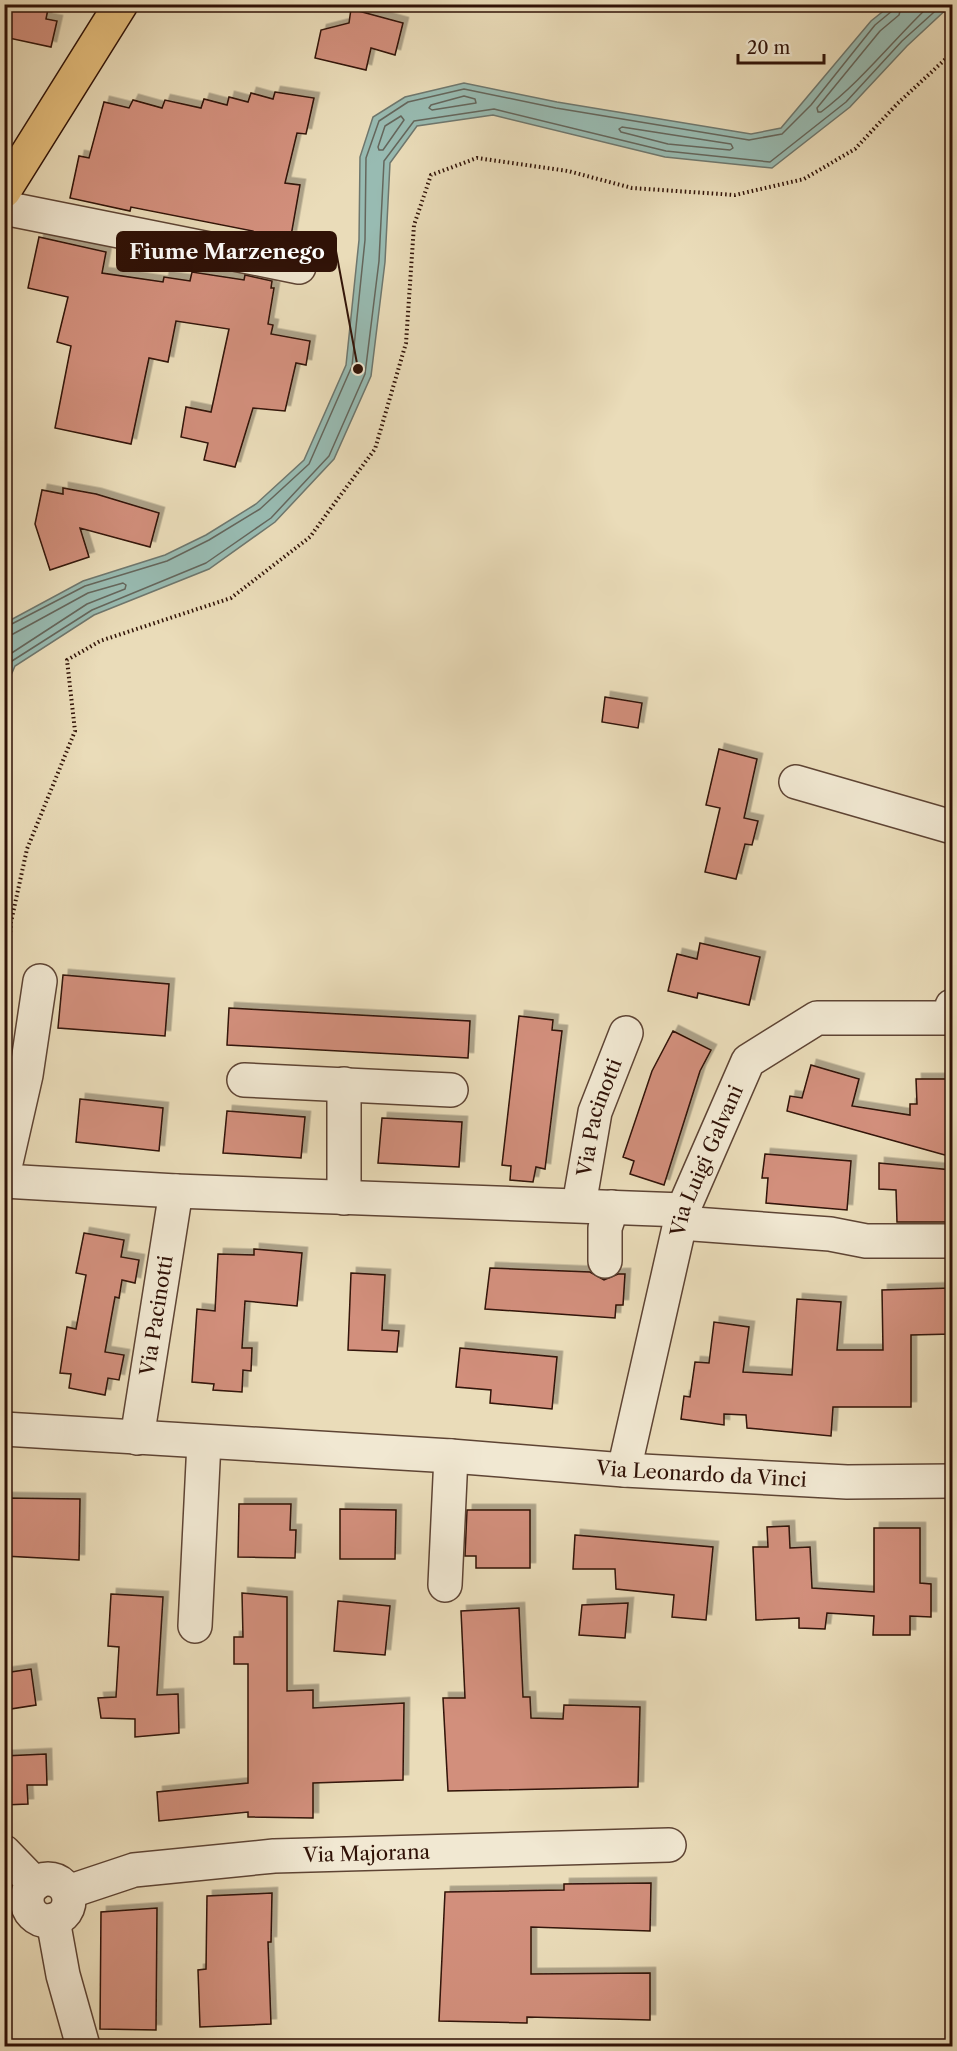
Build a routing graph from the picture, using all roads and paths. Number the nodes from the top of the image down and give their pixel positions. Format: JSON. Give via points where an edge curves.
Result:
{"nodes":[{"id":1,"x":121,"y":4,"type":"edge"},
{"id":2,"x":952,"y":53,"type":"edge"},
{"id":3,"x":4,"y":191,"type":"edge"},
{"id":4,"x":4,"y":208,"type":"edge"},
{"id":5,"x":299,"y":267,"type":"dead end"},
{"id":6,"x":796,"y":782,"type":"dead end"},
{"id":7,"x":952,"y":827,"type":"edge"},
{"id":8,"x":40,"y":981,"type":"dead end"},
{"id":9,"x":4,"y":998,"type":"edge"},
{"id":10,"x":952,"y":1015,"type":"edge"},
{"id":11,"x":626,"y":1033,"type":"dead end"},
{"id":12,"x":244,"y":1080,"type":"dead end"},
{"id":13,"x":344,"y":1084,"type":"junction"},
{"id":14,"x":451,"y":1090,"type":"dead end"},
{"id":15,"x":5,"y":1181,"type":"edge"},
{"id":16,"x":176,"y":1191,"type":"junction"},
{"id":17,"x":344,"y":1198,"type":"junction"},
{"id":18,"x":579,"y":1205,"type":"junction"},
{"id":19,"x":612,"y":1207,"type":"junction"},
{"id":20,"x":682,"y":1217,"type":"junction"},
{"id":21,"x":952,"y":1241,"type":"edge"},
{"id":22,"x":605,"y":1261,"type":"dead end"},
{"id":23,"x":4,"y":1429,"type":"edge"},
{"id":24,"x":137,"y":1438,"type":"junction"},
{"id":25,"x":204,"y":1442,"type":"junction"},
{"id":26,"x":451,"y":1456,"type":"junction"},
{"id":27,"x":624,"y":1470,"type":"junction"},
{"id":28,"x":952,"y":1480,"type":"edge"},
{"id":29,"x":445,"y":1585,"type":"dead end"},
{"id":30,"x":195,"y":1626,"type":"dead end"},
{"id":31,"x":669,"y":1845,"type":"dead end"},
{"id":32,"x":4,"y":1852,"type":"edge"},
{"id":33,"x":35,"y":1884,"type":"junction"},
{"id":34,"x":68,"y":1892,"type":"junction"},
{"id":35,"x":53,"y":1920,"type":"junction"},
{"id":36,"x":83,"y":2046,"type":"edge"}],
"edges":[{"from":1,"to":3,"type":"main road"},
{"from":2,"to":9,"type":"path","via":[[855,149],[804,179],[735,195],[632,188],[568,171],[477,158],[431,176],[414,225],[406,343],[375,450],[332,508],[310,537],[231,598],[100,641],[67,660],[75,731],[27,849],[11,922]]},
{"from":4,"to":5,"type":"street"},
{"from":6,"to":7,"type":"street"},
{"from":8,"to":15,"type":"street","name":"Via Pacinotti"},
{"from":10,"to":20,"type":"street","name":"Via Luigi Galvani","via":[[817,1018],[748,1061]]},
{"from":11,"to":18,"type":"street","name":"Via Pacinotti","via":[[595,1112]]},
{"from":12,"to":13,"type":"street"},
{"from":13,"to":14,"type":"street"},
{"from":13,"to":17,"type":"street"},
{"from":15,"to":16,"type":"street","name":"Via Pacinotti"},
{"from":16,"to":17,"type":"street","name":"Via Pacinotti"},
{"from":16,"to":24,"type":"street","name":"Via Pacinotti"},
{"from":17,"to":18,"type":"street","name":"Via Pacinotti"},
{"from":18,"to":19,"type":"street","name":"Via Pacinotti"},
{"from":19,"to":20,"type":"street","name":"Via Pacinotti"},
{"from":19,"to":22,"type":"street","via":[[605,1227]]},
{"from":20,"to":21,"type":"street","name":"Via Pacinotti","via":[[866,1241]]},
{"from":20,"to":27,"type":"street","name":"Via Luigi Galvani"},
{"from":23,"to":24,"type":"street","name":"Via Leonardo da Vinci"},
{"from":24,"to":25,"type":"street","name":"Via Leonardo da Vinci"},
{"from":25,"to":26,"type":"street","name":"Via Leonardo da Vinci"},
{"from":25,"to":30,"type":"street"},
{"from":26,"to":27,"type":"street","name":"Via Leonardo da Vinci"},
{"from":26,"to":29,"type":"street"},
{"from":27,"to":28,"type":"street","name":"Via Leonardo da Vinci","via":[[847,1482]]},
{"from":31,"to":34,"type":"street","name":"Via Majorana","via":[[204,1861],[134,1870]]},
{"from":32,"to":33,"type":"street"},
{"from":33,"to":34,"type":"street","via":[[41,1880],[57,1881]]},
{"from":33,"to":35,"type":"street","via":[[27,1898],[31,1913],[45,1921]]},
{"from":34,"to":35,"type":"street","via":[[65,1913]]},
{"from":35,"to":36,"type":"street","via":[[63,1975]]}]}
